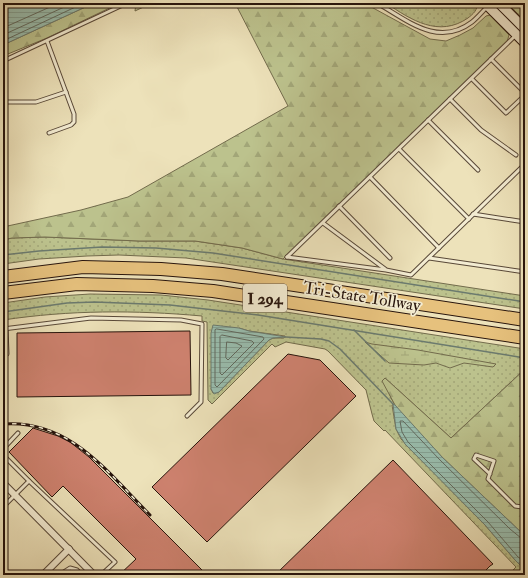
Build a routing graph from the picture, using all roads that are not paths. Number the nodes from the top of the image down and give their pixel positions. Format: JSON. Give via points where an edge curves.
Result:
{"nodes":[{"id":1,"x":127,"y":3,"type":"edge"},
{"id":2,"x":377,"y":3,"type":"edge"},
{"id":3,"x":499,"y":3,"type":"edge"},
{"id":4,"x":488,"y":4,"type":"edge"},
{"id":5,"x":525,"y":29,"type":"edge"},
{"id":6,"x":516,"y":35,"type":"junction"},
{"id":7,"x":47,"y":42,"type":"junction"},
{"id":8,"x":525,"y":43,"type":"edge"},
{"id":9,"x":491,"y":59,"type":"junction"},
{"id":10,"x":3,"y":61,"type":"edge"},
{"id":11,"x":472,"y":78,"type":"junction"},
{"id":12,"x":66,"y":92,"type":"junction"},
{"id":13,"x":525,"y":94,"type":"edge"},
{"id":14,"x":450,"y":100,"type":"junction"},
{"id":15,"x":3,"y":102,"type":"edge"},
{"id":16,"x":428,"y":120,"type":"junction"},
{"id":17,"x":49,"y":132,"type":"dead end"},
{"id":18,"x":399,"y":150,"type":"junction"},
{"id":19,"x":516,"y":155,"type":"dead end"},
{"id":20,"x":525,"y":164,"type":"edge"},
{"id":21,"x":478,"y":170,"type":"dead end"},
{"id":22,"x":370,"y":177,"type":"junction"},
{"id":23,"x":339,"y":206,"type":"junction"},
{"id":24,"x":473,"y":214,"type":"junction"},
{"id":25,"x":469,"y":219,"type":"junction"},
{"id":26,"x":525,"y":222,"type":"edge"},
{"id":27,"x":323,"y":223,"type":"junction"},
{"id":28,"x":439,"y":248,"type":"junction"},
{"id":29,"x":390,"y":258,"type":"dead end"},
{"id":30,"x":429,"y":258,"type":"junction"},
{"id":31,"x":386,"y":270,"type":"junction"},
{"id":32,"x":525,"y":272,"type":"edge"},
{"id":33,"x":3,"y":277,"type":"edge"},
{"id":34,"x":3,"y":293,"type":"edge"},
{"id":35,"x":525,"y":320,"type":"edge"},
{"id":36,"x":4,"y":329,"type":"edge"},
{"id":37,"x":525,"y":338,"type":"edge"},
{"id":38,"x":3,"y":355,"type":"edge"},
{"id":39,"x":187,"y":416,"type":"dead end"},
{"id":40,"x":18,"y":433,"type":"dead end"},
{"id":41,"x":3,"y":449,"type":"edge"},
{"id":42,"x":3,"y":455,"type":"edge"},
{"id":43,"x":490,"y":474,"type":"junction"},
{"id":44,"x":29,"y":480,"type":"junction"},
{"id":45,"x":3,"y":483,"type":"edge"},
{"id":46,"x":15,"y":496,"type":"junction"},
{"id":47,"x":525,"y":499,"type":"edge"},
{"id":48,"x":3,"y":507,"type":"edge"},
{"id":49,"x":522,"y":507,"type":"junction"},
{"id":50,"x":525,"y":510,"type":"edge"},
{"id":51,"x":69,"y":549,"type":"junction"},
{"id":52,"x":42,"y":575,"type":"edge"},
{"id":53,"x":59,"y":575,"type":"edge"},
{"id":54,"x":82,"y":575,"type":"edge"},
{"id":55,"x":94,"y":575,"type":"edge"},
{"id":56,"x":102,"y":575,"type":"edge"}],
"edges":[{"from":1,"to":7,"type":"lane"},
{"from":2,"to":4,"type":"lane","via":[[423,30],[434,33],[461,29],[472,22]]},
{"from":3,"to":5,"type":"main road"},
{"from":4,"to":6,"type":"main road"},
{"from":6,"to":8,"type":"main road"},
{"from":6,"to":9,"type":"lane"},
{"from":7,"to":10,"type":"lane"},
{"from":7,"to":12,"type":"lane"},
{"from":9,"to":11,"type":"lane"},
{"from":9,"to":13,"type":"lane"},
{"from":11,"to":13,"type":"lane","via":[[506,113]]},
{"from":11,"to":14,"type":"lane"},
{"from":12,"to":15,"type":"lane","via":[[36,102]]},
{"from":12,"to":17,"type":"lane","via":[[74,114],[74,122]]},
{"from":14,"to":16,"type":"lane"},
{"from":14,"to":19,"type":"lane","via":[[482,130]]},
{"from":16,"to":18,"type":"lane"},
{"from":16,"to":21,"type":"lane"},
{"from":18,"to":22,"type":"lane"},
{"from":18,"to":25,"type":"lane"},
{"from":20,"to":24,"type":"lane"},
{"from":22,"to":23,"type":"lane"},
{"from":22,"to":28,"type":"lane"},
{"from":23,"to":27,"type":"lane"},
{"from":23,"to":29,"type":"lane"},
{"from":24,"to":25,"type":"lane"},
{"from":24,"to":26,"type":"lane"},
{"from":25,"to":28,"type":"lane"},
{"from":27,"to":31,"type":"lane"},
{"from":27,"to":31,"type":"lane","via":[[287,257]]},
{"from":28,"to":30,"type":"lane"},
{"from":30,"to":31,"type":"lane","via":[[411,275]]},
{"from":30,"to":32,"type":"lane"},
{"from":33,"to":35,"type":"highway","name":"Tri-State Tollway","number":"I 294","via":[[83,267],[160,269],[206,273]]},
{"from":34,"to":37,"type":"highway","name":"Tri-State Tollway","number":"I 294","via":[[77,284],[213,290]]},
{"from":36,"to":38,"type":"lane","via":[[7,354]]},
{"from":36,"to":39,"type":"lane","via":[[91,318],[181,320],[202,324],[201,402]]},
{"from":40,"to":41,"type":"lane"},
{"from":42,"to":44,"type":"lane"},
{"from":43,"to":43,"type":"lane","via":[[494,461],[476,455],[474,459]]},
{"from":43,"to":49,"type":"lane","via":[[488,479],[515,506]]},
{"from":44,"to":46,"type":"lane"},
{"from":44,"to":56,"type":"lane","via":[[114,562]]},
{"from":45,"to":46,"type":"street"},
{"from":46,"to":48,"type":"lane"},
{"from":46,"to":51,"type":"street"},
{"from":47,"to":49,"type":"lane"},
{"from":49,"to":50,"type":"lane"},
{"from":51,"to":52,"type":"street"},
{"from":51,"to":55,"type":"street"},
{"from":53,"to":54,"type":"lane","via":[[70,568]]}]}
